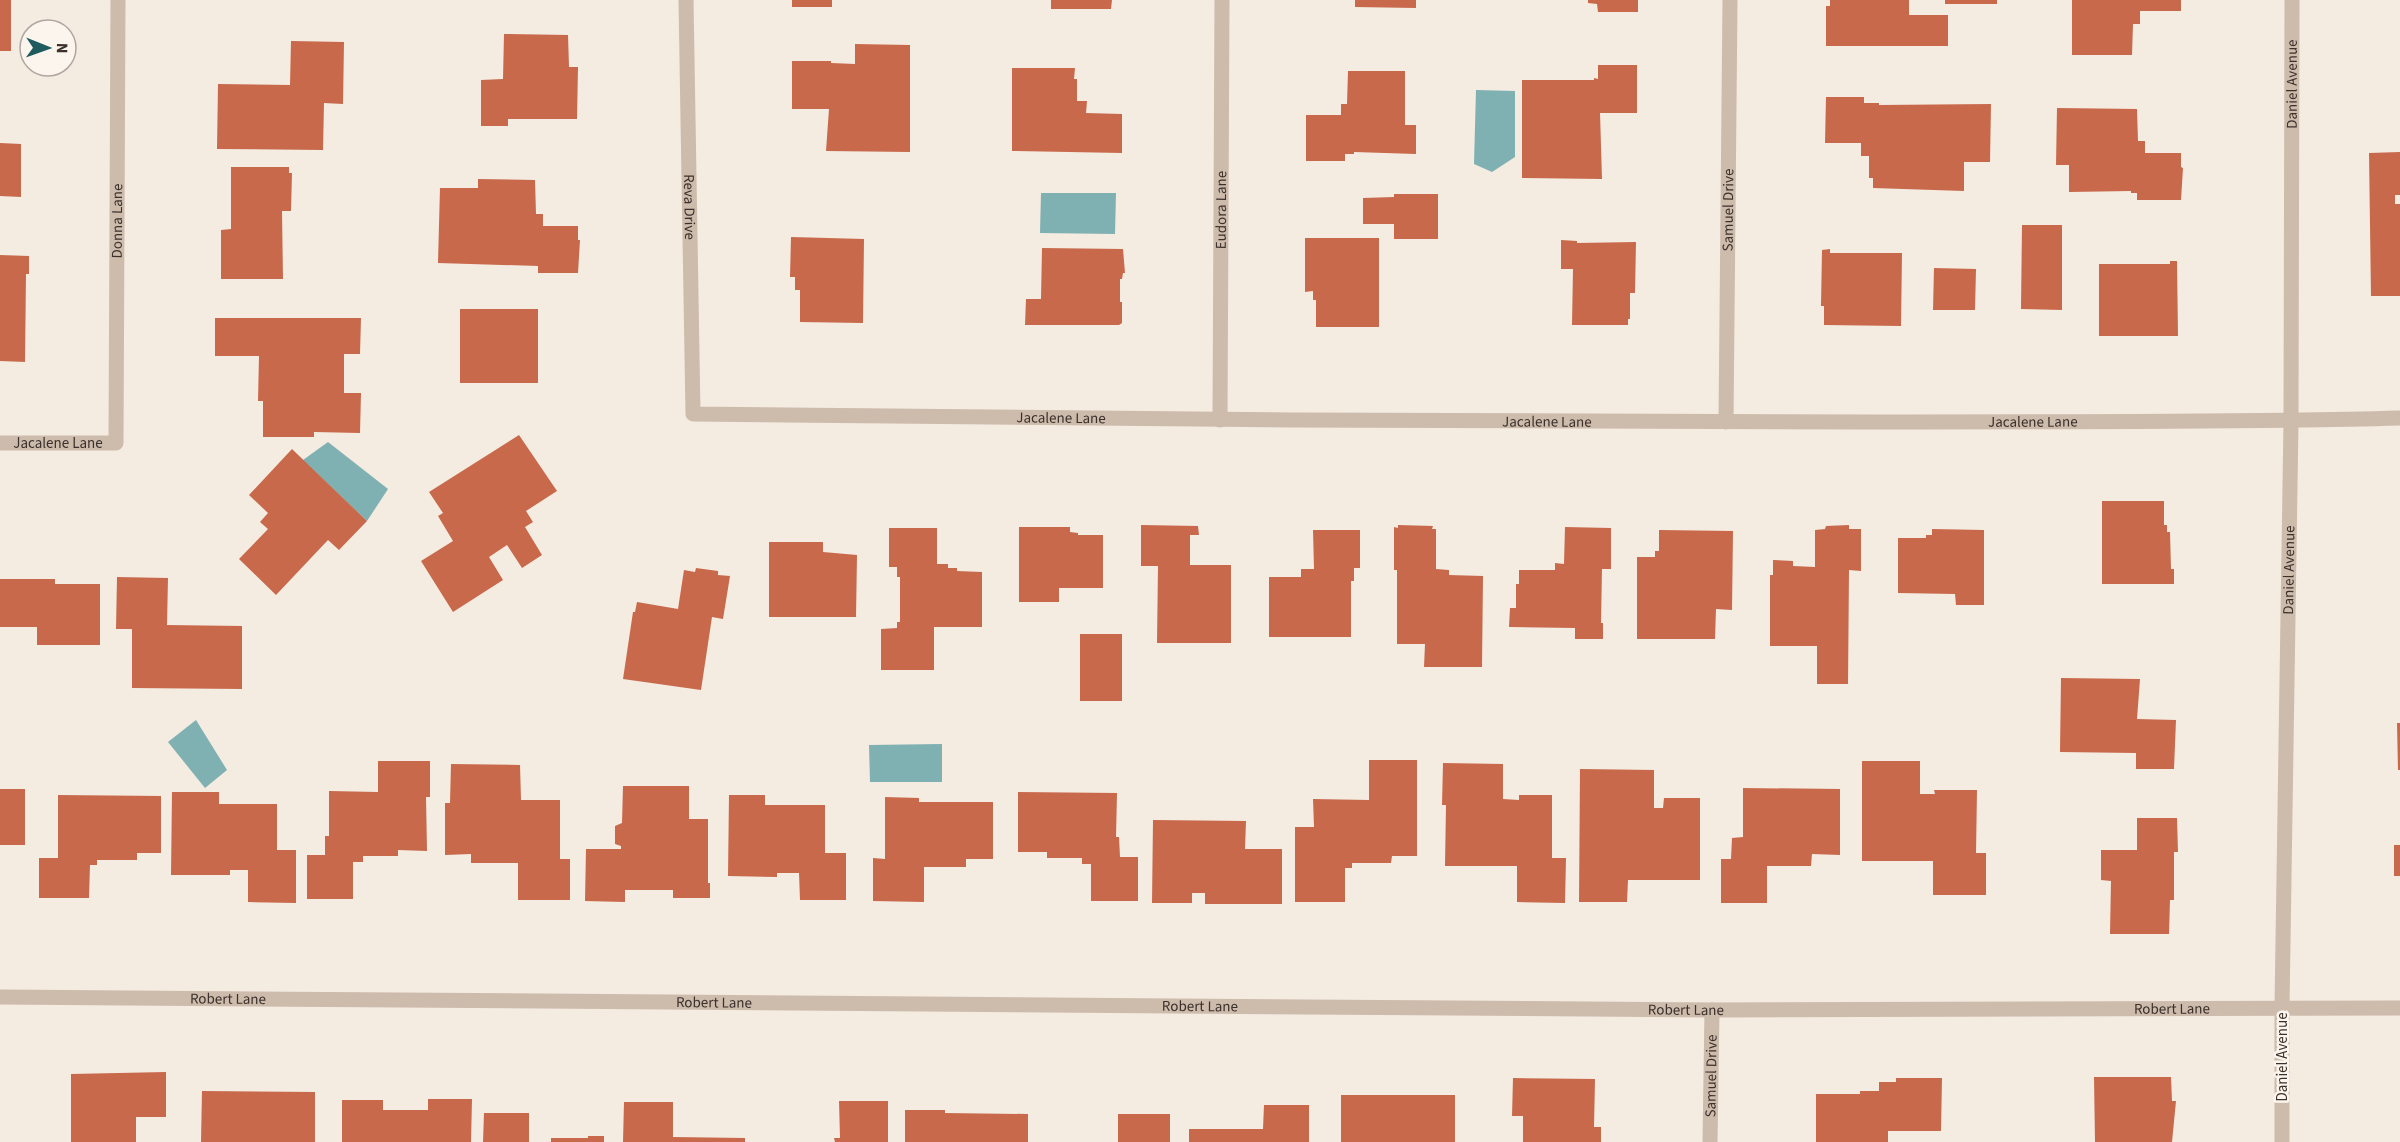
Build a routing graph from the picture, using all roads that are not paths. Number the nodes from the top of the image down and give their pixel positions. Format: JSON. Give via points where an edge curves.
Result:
{"nodes":[{"id":1,"x":118,"y":0,"type":"edge"},
{"id":2,"x":686,"y":0,"type":"edge"},
{"id":3,"x":1222,"y":0,"type":"edge"},
{"id":4,"x":1730,"y":0,"type":"edge"},
{"id":5,"x":2292,"y":0,"type":"edge"},
{"id":6,"x":693,"y":414,"type":"joint"},
{"id":7,"x":2400,"y":418,"type":"edge"},
{"id":8,"x":1220,"y":420,"type":"junction"},
{"id":9,"x":2291,"y":421,"type":"junction"},
{"id":10,"x":1726,"y":422,"type":"junction"},
{"id":11,"x":0,"y":442,"type":"edge"},
{"id":12,"x":116,"y":443,"type":"joint"},
{"id":13,"x":0,"y":998,"type":"edge"},
{"id":14,"x":2282,"y":1007,"type":"junction"},
{"id":15,"x":2400,"y":1008,"type":"edge"},
{"id":16,"x":1712,"y":1010,"type":"junction"},
{"id":17,"x":1710,"y":1142,"type":"edge"},
{"id":18,"x":2282,"y":1142,"type":"edge"}],
"edges":[{"from":1,"to":12,"type":"street","name":"Donna Lane"},
{"from":2,"to":6,"type":"street","name":"Reva Drive"},
{"from":3,"to":8,"type":"street","name":"Eudora Lane"},
{"from":4,"to":10,"type":"street","name":"Samuel Drive"},
{"from":5,"to":9,"type":"street","name":"Daniel Avenue"},
{"from":6,"to":8,"type":"street","name":"Jacalene Lane"},
{"from":7,"to":9,"type":"street","name":"Jacalene Lane"},
{"from":8,"to":10,"type":"street","name":"Jacalene Lane"},
{"from":9,"to":10,"type":"street","name":"Jacalene Lane"},
{"from":9,"to":14,"type":"street","name":"Daniel Avenue"},
{"from":11,"to":12,"type":"street","name":"Jacalene Lane"},
{"from":13,"to":16,"type":"street","name":"Robert Lane"},
{"from":14,"to":15,"type":"street","name":"Robert Lane"},
{"from":14,"to":16,"type":"street","name":"Robert Lane"},
{"from":14,"to":18,"type":"street","name":"Daniel Avenue"},
{"from":16,"to":17,"type":"street","name":"Samuel Drive"}]}
